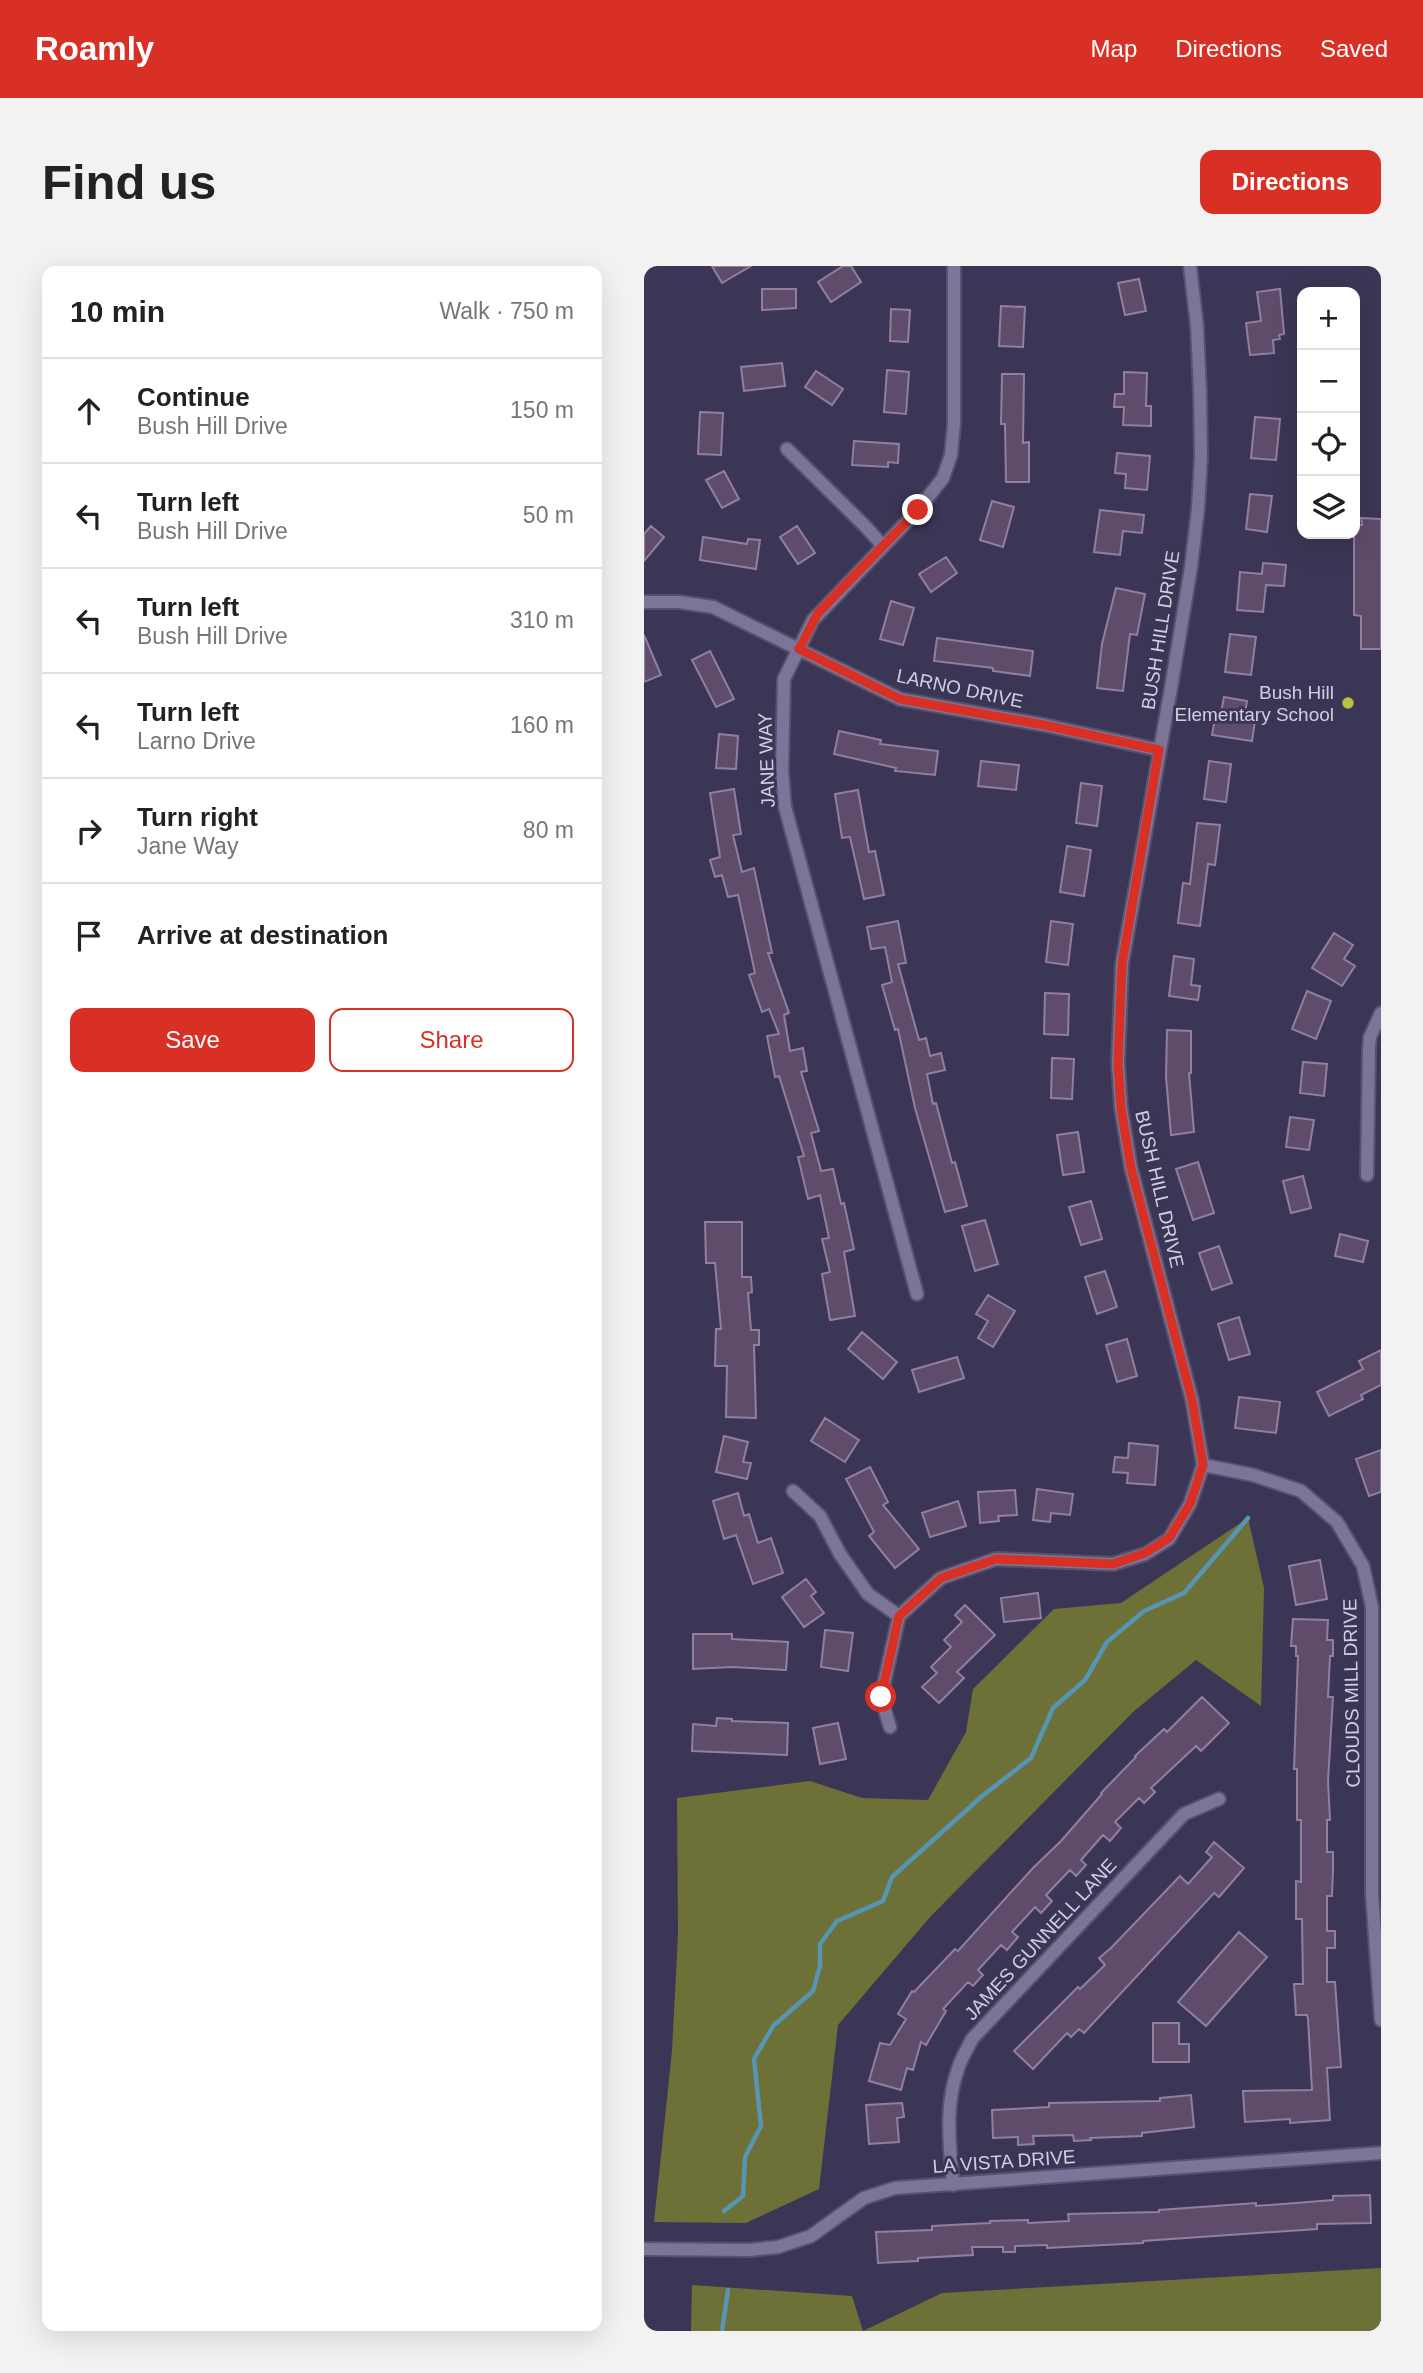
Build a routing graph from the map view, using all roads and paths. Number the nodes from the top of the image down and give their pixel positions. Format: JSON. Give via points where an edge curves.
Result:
{"nodes":[{"id":1,"x":954,"y":266,"type":"edge"},
{"id":2,"x":1189,"y":266,"type":"edge"},
{"id":3,"x":788,"y":449,"type":"dead end"},
{"id":4,"x":883,"y":546,"type":"junction"},
{"id":5,"x":644,"y":602,"type":"edge"},
{"id":6,"x":799,"y":649,"type":"junction"},
{"id":7,"x":1159,"y":750,"type":"junction"},
{"id":8,"x":1381,"y":1013,"type":"edge"},
{"id":9,"x":1367,"y":1175,"type":"dead end"},
{"id":10,"x":918,"y":1294,"type":"dead end"},
{"id":11,"x":1203,"y":1465,"type":"junction"},
{"id":12,"x":793,"y":1491,"type":"dead end"},
{"id":13,"x":899,"y":1616,"type":"junction"},
{"id":14,"x":890,"y":1727,"type":"dead end"},
{"id":15,"x":1219,"y":1799,"type":"dead end"},
{"id":16,"x":1381,"y":2020,"type":"edge"},
{"id":17,"x":1381,"y":2153,"type":"edge"},
{"id":18,"x":953,"y":2185,"type":"junction"},
{"id":19,"x":644,"y":2249,"type":"edge"}],
"edges":[{"from":1,"to":4,"type":"street","name":"JANE WAY","via":[[951,455],[936,489]]},
{"from":2,"to":7,"type":"street","name":"BUSH HILL DRIVE","via":[[1200,392],[1198,509]]},
{"from":3,"to":4,"type":"street"},
{"from":4,"to":6,"type":"street","name":"JANE WAY","via":[[818,613]]},
{"from":5,"to":6,"type":"street","name":"LARNO DRIVE","via":[[713,607]]},
{"from":6,"to":7,"type":"street","name":"LARNO DRIVE","via":[[900,699]]},
{"from":6,"to":10,"type":"street","name":"JANE WAY","via":[[784,679],[785,807]]},
{"from":7,"to":11,"type":"street","name":"BUSH HILL DRIVE","via":[[1122,964],[1118,1063],[1131,1168],[1192,1400]]},
{"from":8,"to":9,"type":"street","via":[[1369,1048]]},
{"from":11,"to":13,"type":"street","name":"BUSH HILL DRIVE","via":[[1190,1504],[1169,1538],[1145,1553],[1113,1564],[996,1559],[941,1578]]},
{"from":11,"to":16,"type":"street","name":"CLOUDS MILL DRIVE","via":[[1301,1491],[1337,1522],[1363,1566],[1372,1607],[1372,1894]]},
{"from":12,"to":13,"type":"street","via":[[820,1516],[868,1594]]},
{"from":13,"to":14,"type":"street","via":[[881,1697]]},
{"from":15,"to":18,"type":"street","name":"JAMES GUNNELL LANE","via":[[1184,1814],[972,2039],[950,2099]]},
{"from":17,"to":18,"type":"street","name":"LA VISTA DRIVE"},
{"from":18,"to":19,"type":"street","name":"LA VISTA DRIVE","via":[[895,2188],[864,2198],[811,2236],[778,2247]]}]}
